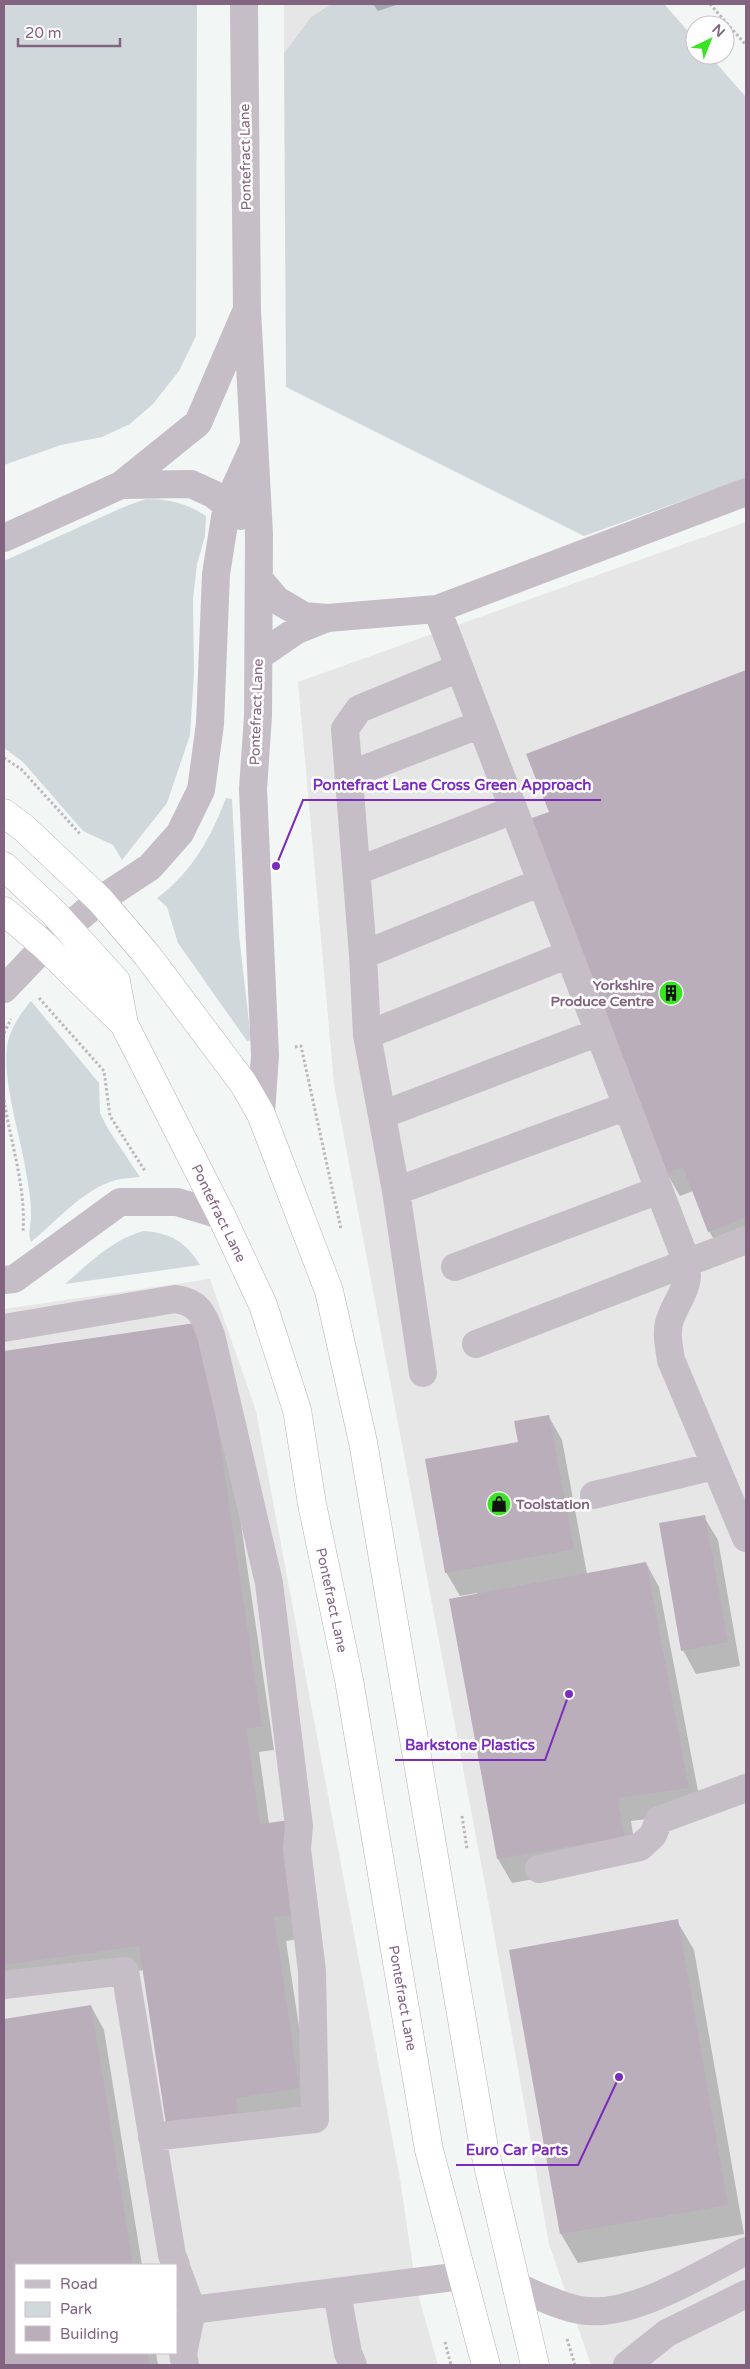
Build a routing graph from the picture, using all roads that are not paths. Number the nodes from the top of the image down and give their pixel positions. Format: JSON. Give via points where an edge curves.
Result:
{"nodes":[{"id":1,"x":244,"y":4,"type":"edge"},
{"id":2,"x":247,"y":310,"type":"junction"},
{"id":3,"x":255,"y":445,"type":"junction"},
{"id":4,"x":121,"y":485,"type":"junction"},
{"id":5,"x":746,"y":492,"type":"edge"},
{"id":6,"x":227,"y":505,"type":"junction"},
{"id":7,"x":259,"y":534,"type":"junction"},
{"id":8,"x":4,"y":538,"type":"edge"},
{"id":9,"x":259,"y":579,"type":"junction"},
{"id":10,"x":437,"y":609,"type":"junction"},
{"id":11,"x":327,"y":618,"type":"junction"},
{"id":12,"x":258,"y":656,"type":"junction"},
{"id":13,"x":459,"y":668,"type":"junction"},
{"id":14,"x":481,"y":724,"type":"junction"},
{"id":15,"x":349,"y":775,"type":"junction"},
{"id":16,"x":513,"y":810,"type":"junction"},
{"id":17,"x":4,"y":813,"type":"edge"},
{"id":18,"x":4,"y":866,"type":"edge"},
{"id":19,"x":357,"y":872,"type":"junction"},
{"id":20,"x":541,"y":882,"type":"junction"},
{"id":21,"x":100,"y":900,"type":"junction"},
{"id":22,"x":8,"y":914,"type":"edge"},
{"id":23,"x":61,"y":921,"type":"junction"},
{"id":24,"x":46,"y":946,"type":"junction"},
{"id":25,"x":569,"y":954,"type":"junction"},
{"id":26,"x":364,"y":955,"type":"junction"},
{"id":27,"x":4,"y":989,"type":"edge"},
{"id":28,"x":124,"y":1024,"type":"junction"},
{"id":29,"x":599,"y":1032,"type":"junction"},
{"id":30,"x":367,"y":1034,"type":"junction"},
{"id":31,"x":626,"y":1106,"type":"junction"},
{"id":32,"x":261,"y":1114,"type":"junction"},
{"id":33,"x":382,"y":1115,"type":"junction"},
{"id":34,"x":659,"y":1190,"type":"junction"},
{"id":35,"x":396,"y":1191,"type":"junction"},
{"id":36,"x":221,"y":1215,"type":"junction"},
{"id":37,"x":746,"y":1240,"type":"edge"},
{"id":38,"x":687,"y":1263,"type":"junction"},
{"id":39,"x":455,"y":1267,"type":"dead end"},
{"id":40,"x":9,"y":1280,"type":"edge"},
{"id":41,"x":4,"y":1328,"type":"edge"},
{"id":42,"x":476,"y":1344,"type":"dead end"},
{"id":43,"x":423,"y":1373,"type":"dead end"},
{"id":44,"x":716,"y":1466,"type":"junction"},
{"id":45,"x":594,"y":1495,"type":"dead end"},
{"id":46,"x":746,"y":1538,"type":"edge"},
{"id":47,"x":746,"y":1788,"type":"edge"},
{"id":48,"x":539,"y":1869,"type":"dead end"},
{"id":49,"x":4,"y":1985,"type":"edge"},
{"id":50,"x":152,"y":2137,"type":"junction"},
{"id":51,"x":746,"y":2251,"type":"edge"},
{"id":52,"x":176,"y":2264,"type":"edge"},
{"id":53,"x":178,"y":2272,"type":"edge"},
{"id":54,"x":462,"y":2276,"type":"junction"},
{"id":55,"x":516,"y":2286,"type":"junction"},
{"id":56,"x":337,"y":2293,"type":"junction"},
{"id":57,"x":746,"y":2294,"type":"edge"},
{"id":58,"x":192,"y":2310,"type":"junction"},
{"id":59,"x":185,"y":2365,"type":"edge"},
{"id":60,"x":353,"y":2365,"type":"edge"},
{"id":61,"x":486,"y":2365,"type":"edge"},
{"id":62,"x":535,"y":2365,"type":"edge"},
{"id":63,"x":627,"y":2365,"type":"edge"}],
"edges":[{"from":1,"to":2,"type":"street","name":"Pontefract Lane"},
{"from":2,"to":3,"type":"street","name":"Pontefract Lane"},
{"from":2,"to":4,"type":"street","name":"Pontefract Lane","via":[[198,423]]},
{"from":3,"to":6,"type":"street"},
{"from":3,"to":7,"type":"street","name":"Pontefract Lane"},
{"from":4,"to":6,"type":"street","via":[[191,484]]},
{"from":4,"to":8,"type":"street","name":"Pontefract Lane"},
{"from":5,"to":10,"type":"street"},
{"from":6,"to":7,"type":"street"},
{"from":6,"to":21,"type":"street","via":[[216,574],[210,724],[201,790],[180,833],[150,867]]},
{"from":7,"to":9,"type":"street","name":"Pontefract Lane"},
{"from":9,"to":11,"type":"street","via":[[277,600],[304,616]]},
{"from":9,"to":12,"type":"street","name":"Pontefract Lane"},
{"from":10,"to":11,"type":"street"},
{"from":10,"to":13,"type":"street"},
{"from":11,"to":12,"type":"street","via":[[297,630]]},
{"from":12,"to":32,"type":"street","name":"Pontefract Lane","via":[[253,789],[265,1055]]},
{"from":13,"to":14,"type":"street"},
{"from":13,"to":15,"type":"street","via":[[359,709],[346,729]]},
{"from":14,"to":15,"type":"street"},
{"from":14,"to":16,"type":"street"},
{"from":15,"to":19,"type":"street"},
{"from":16,"to":19,"type":"street"},
{"from":16,"to":20,"type":"street"},
{"from":17,"to":21,"type":"highway","name":"Pontefract Lane"},
{"from":18,"to":23,"type":"highway"},
{"from":19,"to":26,"type":"street"},
{"from":20,"to":25,"type":"street"},
{"from":20,"to":26,"type":"street"},
{"from":21,"to":23,"type":"street"},
{"from":21,"to":32,"type":"highway","name":"Pontefract Lane","via":[[148,955],[243,1083]]},
{"from":22,"to":23,"type":"highway"},
{"from":22,"to":24,"type":"highway","name":"Pontefract Lane"},
{"from":23,"to":24,"type":"street"},
{"from":23,"to":28,"type":"highway","via":[[116,981]]},
{"from":24,"to":27,"type":"street"},
{"from":24,"to":28,"type":"highway","name":"Pontefract Lane"},
{"from":25,"to":29,"type":"street"},
{"from":25,"to":30,"type":"street"},
{"from":26,"to":30,"type":"street"},
{"from":28,"to":36,"type":"highway","name":"Pontefract Lane"},
{"from":29,"to":31,"type":"street"},
{"from":29,"to":33,"type":"street"},
{"from":30,"to":33,"type":"street"},
{"from":31,"to":34,"type":"street"},
{"from":31,"to":35,"type":"street"},
{"from":32,"to":55,"type":"highway","name":"Pontefract Lane","via":[[330,1291],[363,1442],[484,2148]]},
{"from":33,"to":35,"type":"street"},
{"from":34,"to":38,"type":"street"},
{"from":34,"to":39,"type":"street"},
{"from":35,"to":43,"type":"street"},
{"from":36,"to":40,"type":"street","via":[[178,1202],[120,1202]]},
{"from":36,"to":54,"type":"highway","name":"Pontefract Lane","via":[[262,1305],[297,1410],[312,1504],[349,1680],[428,2150]]},
{"from":37,"to":38,"type":"street"},
{"from":38,"to":42,"type":"street"},
{"from":38,"to":44,"type":"street","via":[[688,1279],[682,1298],[670,1318],[671,1360]]},
{"from":41,"to":50,"type":"street","via":[[175,1299],[188,1301],[196,1307],[211,1334],[269,1583],[299,1826],[297,1848],[312,1971],[315,2119]]},
{"from":44,"to":45,"type":"street"},
{"from":44,"to":46,"type":"street"},
{"from":47,"to":48,"type":"street","via":[[659,1820],[654,1835],[640,1847]]},
{"from":49,"to":50,"type":"street","via":[[125,1971]]},
{"from":50,"to":52,"type":"street"},
{"from":51,"to":55,"type":"street","via":[[636,2306],[608,2312],[581,2310]]},
{"from":53,"to":58,"type":"street"},
{"from":54,"to":56,"type":"street"},
{"from":54,"to":61,"type":"highway","name":"Pontefract Lane"},
{"from":55,"to":62,"type":"highway","name":"Pontefract Lane"},
{"from":56,"to":58,"type":"street"},
{"from":56,"to":60,"type":"street"},
{"from":57,"to":63,"type":"street","via":[[667,2333]]},
{"from":58,"to":59,"type":"street","via":[[183,2354]]}]}
